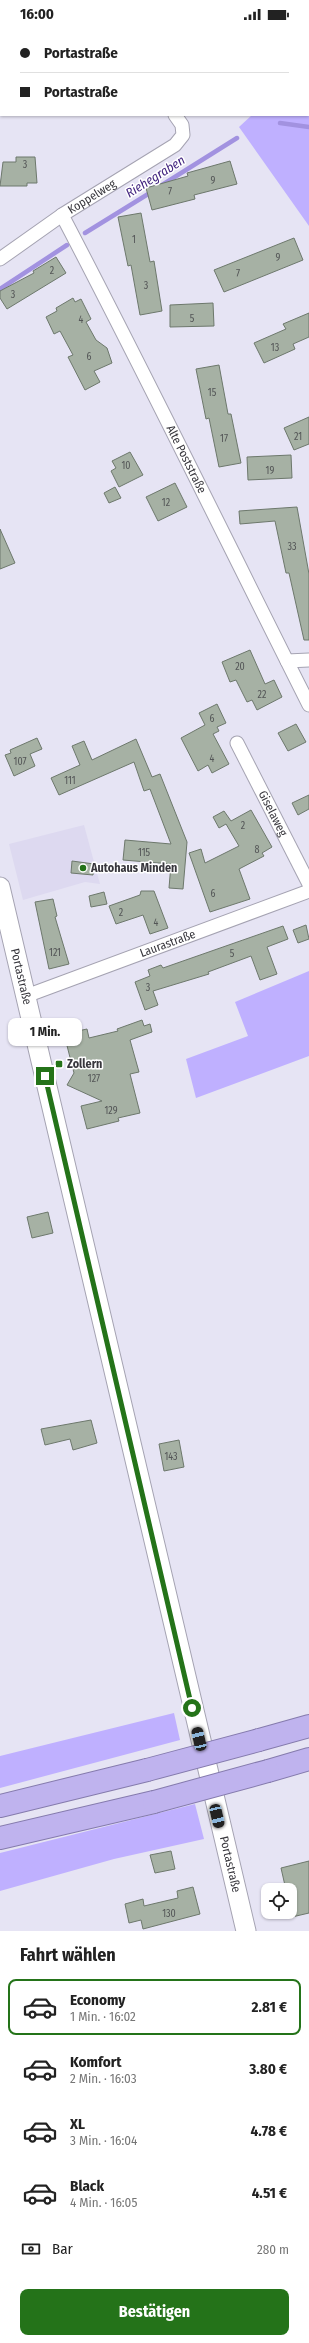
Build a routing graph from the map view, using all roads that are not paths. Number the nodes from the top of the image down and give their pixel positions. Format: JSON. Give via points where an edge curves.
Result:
{"nodes":[{"id":1,"x":176,"y":116,"type":"edge"},
{"id":2,"x":62,"y":215,"type":"junction"},
{"id":3,"x":0,"y":259,"type":"edge"},
{"id":4,"x":309,"y":660,"type":"edge"},
{"id":5,"x":287,"y":662,"type":"junction"},
{"id":6,"x":309,"y":705,"type":"edge"},
{"id":7,"x":237,"y":743,"type":"dead end"},
{"id":8,"x":309,"y":884,"type":"edge"},
{"id":9,"x":0,"y":887,"type":"edge"},
{"id":10,"x":309,"y":891,"type":"edge"},
{"id":11,"x":26,"y":996,"type":"junction"},
{"id":12,"x":309,"y":1726,"type":"edge"},
{"id":13,"x":309,"y":1759,"type":"edge"},
{"id":14,"x":0,"y":1806,"type":"edge"},
{"id":15,"x":0,"y":1838,"type":"edge"},
{"id":16,"x":246,"y":1931,"type":"edge"}],
"edges":[{"from":1,"to":2,"type":"street","name":"Koppelweg","via":[[182,125],[183,135],[175,145]]},
{"from":2,"to":3,"type":"street","name":"Koppelweg"},
{"from":2,"to":5,"type":"street","name":"Alte Poststraße","via":[[135,354]]},
{"from":4,"to":5,"type":"street"},
{"from":5,"to":6,"type":"street","name":"Alte Poststraße"},
{"from":7,"to":8,"type":"street","name":"Giselaweg"},
{"from":9,"to":11,"type":"main road","name":"Portastraße"},
{"from":10,"to":11,"type":"street","name":"Laurastraße"},
{"from":11,"to":16,"type":"main road","name":"Portastraße"},
{"from":12,"to":14,"type":"highway","bridge":true},
{"from":13,"to":15,"type":"highway","bridge":true,"via":[[154,1802]]}]}
